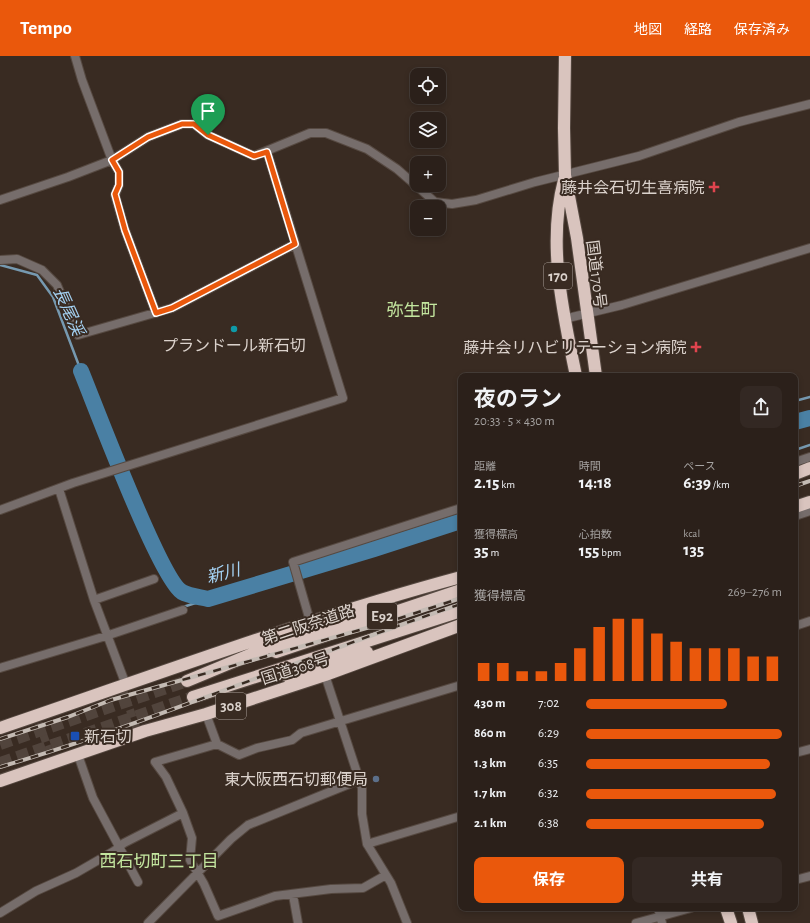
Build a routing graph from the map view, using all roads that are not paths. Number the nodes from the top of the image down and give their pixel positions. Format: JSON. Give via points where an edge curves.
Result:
{"nodes":[{"id":1,"x":75,"y":56,"type":"edge"},
{"id":2,"x":565,"y":56,"type":"edge"},
{"id":3,"x":810,"y":104,"type":"edge"},
{"id":4,"x":267,"y":152,"type":"junction"},
{"id":5,"x":112,"y":160,"type":"junction"},
{"id":6,"x":565,"y":175,"type":"junction"},
{"id":7,"x":0,"y":200,"type":"edge"},
{"id":8,"x":295,"y":244,"type":"junction"},
{"id":9,"x":810,"y":248,"type":"edge"},
{"id":10,"x":0,"y":260,"type":"edge"},
{"id":11,"x":156,"y":313,"type":"junction"},
{"id":12,"x":586,"y":315,"type":"junction"},
{"id":13,"x":564,"y":319,"type":"junction"},
{"id":14,"x":575,"y":373,"type":"edge"},
{"id":15,"x":596,"y":373,"type":"edge"},
{"id":16,"x":810,"y":457,"type":"edge"},
{"id":17,"x":798,"y":461,"type":"edge"},
{"id":18,"x":810,"y":465,"type":"edge"},
{"id":19,"x":810,"y":468,"type":"edge"},
{"id":20,"x":798,"y":469,"type":"edge"},
{"id":21,"x":798,"y":473,"type":"edge"},
{"id":22,"x":810,"y":474,"type":"edge"},
{"id":23,"x":798,"y":478,"type":"edge"},
{"id":24,"x":59,"y":489,"type":"junction"},
{"id":25,"x":798,"y":507,"type":"edge"},
{"id":26,"x":458,"y":509,"type":"edge"},
{"id":27,"x":810,"y":509,"type":"edge"},
{"id":28,"x":0,"y":510,"type":"edge"},
{"id":29,"x":798,"y":515,"type":"edge"},
{"id":30,"x":458,"y":577,"type":"edge"},
{"id":31,"x":154,"y":579,"type":"dead end"},
{"id":32,"x":458,"y":581,"type":"edge"},
{"id":33,"x":458,"y":591,"type":"edge"},
{"id":34,"x":94,"y":600,"type":"junction"},
{"id":35,"x":183,"y":610,"type":"dead end"},
{"id":36,"x":458,"y":613,"type":"edge"},
{"id":37,"x":310,"y":621,"type":"junction"},
{"id":38,"x":810,"y":621,"type":"edge"},
{"id":39,"x":458,"y":622,"type":"edge"},
{"id":40,"x":798,"y":625,"type":"edge"},
{"id":41,"x":458,"y":626,"type":"edge"},
{"id":42,"x":106,"y":636,"type":"junction"},
{"id":43,"x":0,"y":668,"type":"edge"},
{"id":44,"x":325,"y":675,"type":"junction"},
{"id":45,"x":126,"y":685,"type":"junction"},
{"id":46,"x":458,"y":686,"type":"edge"},
{"id":47,"x":206,"y":714,"type":"junction"},
{"id":48,"x":340,"y":720,"type":"junction"},
{"id":49,"x":0,"y":728,"type":"edge"},
{"id":50,"x":217,"y":744,"type":"junction"},
{"id":51,"x":810,"y":749,"type":"edge"},
{"id":52,"x":798,"y":752,"type":"edge"},
{"id":53,"x":78,"y":755,"type":"junction"},
{"id":54,"x":359,"y":780,"type":"junction"},
{"id":55,"x":0,"y":781,"type":"edge"},
{"id":56,"x":183,"y":813,"type":"junction"},
{"id":57,"x":458,"y":817,"type":"edge"},
{"id":58,"x":367,"y":844,"type":"junction"},
{"id":59,"x":120,"y":847,"type":"junction"},
{"id":60,"x":196,"y":873,"type":"junction"},
{"id":61,"x":386,"y":874,"type":"junction"},
{"id":62,"x":810,"y":876,"type":"edge"},
{"id":63,"x":798,"y":879,"type":"edge"},
{"id":64,"x":138,"y":882,"type":"dead end"},
{"id":65,"x":293,"y":895,"type":"junction"},
{"id":66,"x":679,"y":911,"type":"edge"},
{"id":67,"x":727,"y":911,"type":"edge"},
{"id":68,"x":749,"y":911,"type":"edge"},
{"id":69,"x":0,"y":913,"type":"edge"},
{"id":70,"x":660,"y":916,"type":"edge"},
{"id":71,"x":219,"y":919,"type":"edge"},
{"id":72,"x":148,"y":923,"type":"edge"},
{"id":73,"x":298,"y":923,"type":"edge"},
{"id":74,"x":407,"y":923,"type":"edge"},
{"id":75,"x":636,"y":923,"type":"edge"},
{"id":76,"x":731,"y":923,"type":"edge"},
{"id":77,"x":752,"y":923,"type":"edge"}],
"edges":[{"from":1,"to":5,"type":"street"},
{"from":2,"to":6,"type":"highway","name":"国道170号","number":"170"},
{"from":3,"to":6,"type":"street","via":[[739,122],[639,156]]},
{"from":4,"to":5,"type":"street","via":[[254,156],[208,135],[194,124],[182,124],[148,137]]},
{"from":4,"to":6,"type":"street","via":[[310,133],[326,133],[367,149],[397,169],[435,202],[452,204],[476,200]]},
{"from":4,"to":8,"type":"street"},
{"from":5,"to":7,"type":"street","via":[[68,178]]},
{"from":5,"to":11,"type":"street","via":[[119,172],[119,185],[115,194],[125,230]]},
{"from":6,"to":12,"type":"highway","name":"国道170号","number":"170"},
{"from":6,"to":13,"type":"highway","name":"国道170号","number":"170","via":[[559,201],[558,236],[559,284]]},
{"from":8,"to":11,"type":"street","via":[[172,308]]},
{"from":8,"to":24,"type":"street","via":[[343,398]]},
{"from":9,"to":12,"type":"street"},
{"from":10,"to":11,"type":"street","via":[[17,259],[42,270],[57,285],[78,335]]},
{"from":12,"to":13,"type":"street"},
{"from":12,"to":15,"type":"highway","name":"国道170号","number":"170"},
{"from":13,"to":14,"type":"highway","name":"国道170号","number":"170"},
{"from":16,"to":17,"type":"street"},
{"from":18,"to":20,"type":"highway"},
{"from":19,"to":21,"type":"highway"},
{"from":22,"to":23,"type":"highway"},
{"from":24,"to":28,"type":"street"},
{"from":24,"to":34,"type":"street"},
{"from":25,"to":27,"type":"highway"},
{"from":26,"to":37,"type":"street","via":[[293,562]]},
{"from":27,"to":29,"type":"street"},
{"from":30,"to":37,"type":"highway"},
{"from":31,"to":34,"type":"street"},
{"from":32,"to":33,"type":"highway","name":"第二阪奈道路","number":"E92","via":[[300,634],[187,681]]},
{"from":34,"to":42,"type":"street"},
{"from":35,"to":42,"type":"street"},
{"from":36,"to":39,"type":"highway","number":"E92","via":[[193,698],[312,670]]},
{"from":37,"to":45,"type":"highway"},
{"from":38,"to":40,"type":"street"},
{"from":41,"to":44,"type":"highway","name":"国道308号","number":"308"},
{"from":42,"to":43,"type":"street"},
{"from":42,"to":45,"type":"street"},
{"from":44,"to":47,"type":"highway","name":"国道308号","number":"308"},
{"from":44,"to":48,"type":"street"},
{"from":45,"to":49,"type":"highway","via":[[38,719]]},
{"from":46,"to":48,"type":"street"},
{"from":47,"to":50,"type":"street"},
{"from":47,"to":53,"type":"highway","name":"国道308号","number":"308","via":[[144,731]]},
{"from":48,"to":50,"type":"street","via":[[301,733],[292,740],[239,755]]},
{"from":48,"to":54,"type":"street"},
{"from":50,"to":56,"type":"street","via":[[155,762],[166,777]]},
{"from":51,"to":52,"type":"street"},
{"from":53,"to":55,"type":"highway","name":"国道308号","number":"308","via":[[53,761]]},
{"from":53,"to":59,"type":"street","via":[[93,798]]},
{"from":54,"to":58,"type":"street"},
{"from":54,"to":60,"type":"street","via":[[248,825]]},
{"from":56,"to":59,"type":"street"},
{"from":56,"to":60,"type":"street","via":[[192,838],[190,860]]},
{"from":57,"to":58,"type":"street"},
{"from":58,"to":61,"type":"street"},
{"from":59,"to":64,"type":"street"},
{"from":59,"to":69,"type":"street"},
{"from":60,"to":71,"type":"street","via":[[204,884]]},
{"from":60,"to":72,"type":"street"},
{"from":61,"to":65,"type":"street","via":[[363,888],[331,889]]},
{"from":61,"to":74,"type":"street"},
{"from":62,"to":63,"type":"street"},
{"from":65,"to":71,"type":"street","via":[[275,896]]},
{"from":65,"to":73,"type":"street"},
{"from":66,"to":70,"type":"street"},
{"from":67,"to":76,"type":"highway"},
{"from":68,"to":77,"type":"highway"},
{"from":70,"to":75,"type":"street"}]}
